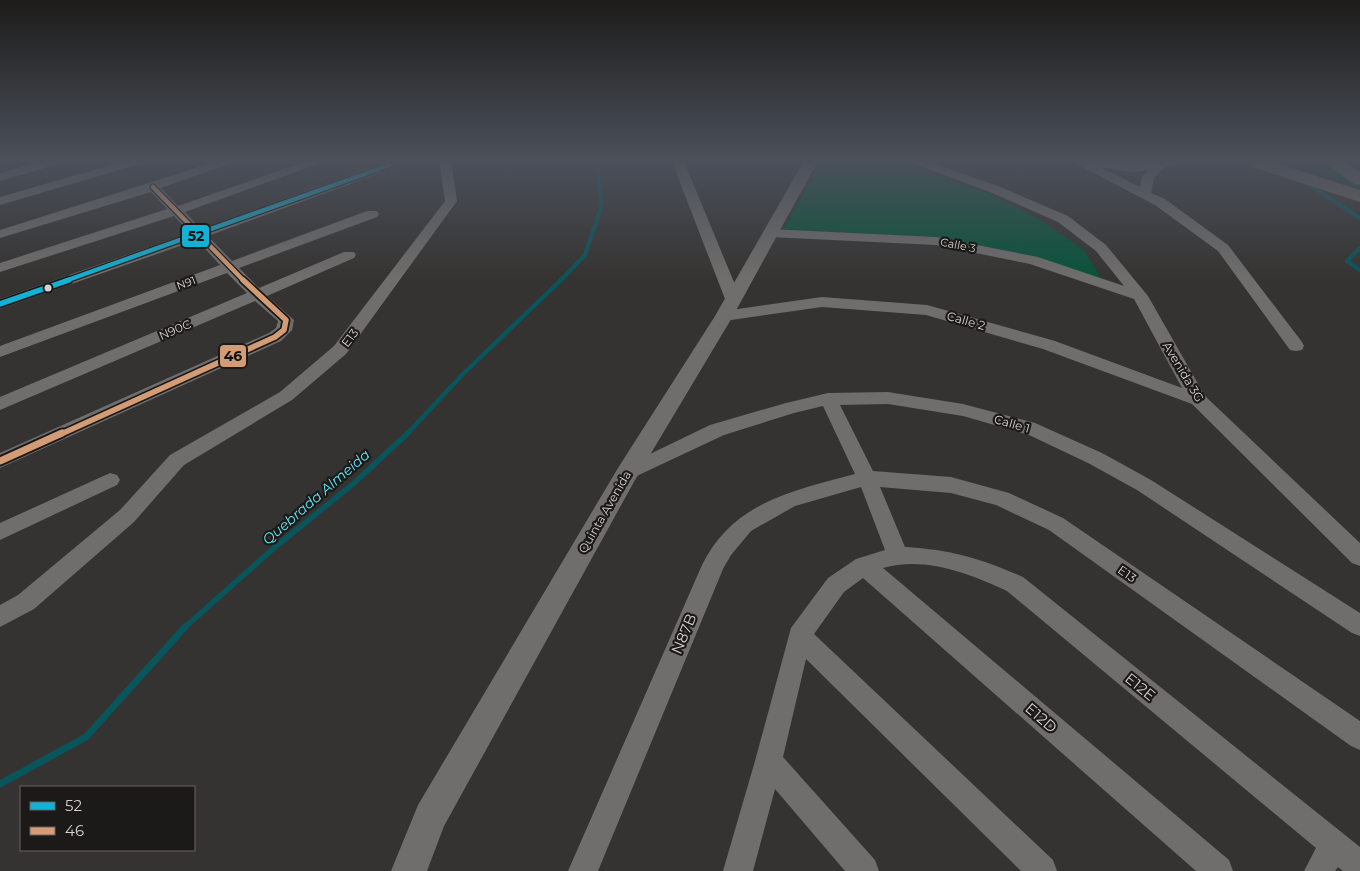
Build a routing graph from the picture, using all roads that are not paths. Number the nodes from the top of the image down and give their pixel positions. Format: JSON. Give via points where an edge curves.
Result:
{"nodes":[{"id":1,"x":4,"y":200,"type":"edge"},
{"id":2,"x":114,"y":200,"type":"edge"},
{"id":3,"x":165,"y":200,"type":"edge"},
{"id":4,"x":208,"y":200,"type":"edge"},
{"id":5,"x":294,"y":200,"type":"edge"},
{"id":6,"x":451,"y":200,"type":"edge"},
{"id":7,"x":694,"y":200,"type":"edge"},
{"id":8,"x":789,"y":200,"type":"edge"},
{"id":9,"x":1018,"y":200,"type":"edge"},
{"id":10,"x":1156,"y":200,"type":"edge"},
{"id":11,"x":176,"y":211,"type":"junction"},
{"id":12,"x":372,"y":214,"type":"dead end"},
{"id":13,"x":1063,"y":219,"type":"joint"},
{"id":14,"x":26,"y":226,"type":"junction"},
{"id":15,"x":770,"y":233,"type":"junction"},
{"id":16,"x":0,"y":234,"type":"edge"},
{"id":17,"x":199,"y":235,"type":"junction"},
{"id":18,"x":350,"y":255,"type":"dead end"},
{"id":19,"x":229,"y":267,"type":"junction"},
{"id":20,"x":0,"y":268,"type":"edge"},
{"id":21,"x":257,"y":295,"type":"junction"},
{"id":22,"x":1140,"y":296,"type":"junction"},
{"id":23,"x":0,"y":304,"type":"edge"},
{"id":24,"x":729,"y":308,"type":"junction"},
{"id":25,"x":284,"y":330,"type":"joint"},
{"id":26,"x":1296,"y":346,"type":"dead end"},
{"id":27,"x":0,"y":352,"type":"edge"},
{"id":28,"x":828,"y":399,"type":"junction"},
{"id":29,"x":1198,"y":400,"type":"junction"},
{"id":30,"x":0,"y":404,"type":"edge"},
{"id":31,"x":177,"y":460,"type":"joint"},
{"id":32,"x":0,"y":461,"type":"edge"},
{"id":33,"x":626,"y":474,"type":"junction"},
{"id":34,"x":867,"y":478,"type":"junction"},
{"id":35,"x":110,"y":480,"type":"dead end"},
{"id":36,"x":0,"y":532,"type":"edge"},
{"id":37,"x":898,"y":555,"type":"junction"},
{"id":38,"x":1360,"y":558,"type":"edge"},
{"id":39,"x":864,"y":565,"type":"junction"},
{"id":40,"x":0,"y":617,"type":"edge"},
{"id":41,"x":1360,"y":626,"type":"edge"},
{"id":42,"x":799,"y":636,"type":"junction"},
{"id":43,"x":1360,"y":737,"type":"edge"},
{"id":44,"x":769,"y":760,"type":"junction"},
{"id":45,"x":1333,"y":846,"type":"junction"},
{"id":46,"x":1360,"y":866,"type":"edge"},
{"id":47,"x":409,"y":871,"type":"edge"},
{"id":48,"x":583,"y":871,"type":"edge"},
{"id":49,"x":738,"y":871,"type":"edge"},
{"id":50,"x":864,"y":871,"type":"edge"},
{"id":51,"x":1042,"y":871,"type":"edge"},
{"id":52,"x":1218,"y":871,"type":"edge"},
{"id":53,"x":1318,"y":871,"type":"edge"}],
"edges":[{"from":1,"to":14,"type":"street"},
{"from":2,"to":14,"type":"street"},
{"from":3,"to":11,"type":"street"},
{"from":4,"to":11,"type":"street"},
{"from":5,"to":17,"type":"street"},
{"from":6,"to":31,"type":"street","name":"E13","via":[[340,350],[286,396]]},
{"from":7,"to":24,"type":"street"},
{"from":8,"to":15,"type":"street","name":"Quinta Avenida"},
{"from":9,"to":13,"type":"street"},
{"from":10,"to":26,"type":"street","via":[[1223,248]]},
{"from":11,"to":17,"type":"street"},
{"from":11,"to":20,"type":"street"},
{"from":12,"to":19,"type":"street","name":"N91"},
{"from":13,"to":22,"type":"street","name":"Avenida 3G","via":[[1101,248]]},
{"from":14,"to":16,"type":"street"},
{"from":15,"to":22,"type":"street","name":"Calle 3","via":[[936,240],[1032,260]]},
{"from":15,"to":24,"type":"street","name":"Quinta Avenida"},
{"from":17,"to":19,"type":"street"},
{"from":17,"to":23,"type":"street"},
{"from":18,"to":21,"type":"street","name":"N90C"},
{"from":19,"to":21,"type":"street"},
{"from":19,"to":27,"type":"street","name":"N91"},
{"from":21,"to":25,"type":"street","via":[[286,320]]},
{"from":21,"to":30,"type":"street","name":"N90C"},
{"from":22,"to":29,"type":"street","name":"Avenida 3G"},
{"from":24,"to":29,"type":"street","name":"Calle 2","via":[[822,302],[927,310],[1049,345]]},
{"from":24,"to":33,"type":"street","name":"Quinta Avenida"},
{"from":25,"to":32,"type":"street","via":[[275,337]]},
{"from":28,"to":33,"type":"street","name":"Calle 1","via":[[717,430]]},
{"from":28,"to":34,"type":"street"},
{"from":28,"to":41,"type":"street","name":"Calle 1","via":[[898,400],[963,410],[1035,430],[1144,485]]},
{"from":29,"to":38,"type":"street","name":"Avenida 3G"},
{"from":31,"to":40,"type":"street","via":[[127,516],[26,602]]},
{"from":33,"to":47,"type":"street","name":"Quinta Avenida","via":[[430,817]]},
{"from":34,"to":37,"type":"street"},
{"from":34,"to":43,"type":"street","name":"E13","via":[[951,485],[1002,500],[1056,524]]},
{"from":34,"to":48,"type":"street","name":"N87B","via":[[789,500],[744,525],[723,548]]},
{"from":35,"to":36,"type":"street"},
{"from":37,"to":39,"type":"street"},
{"from":37,"to":45,"type":"street","name":"E12E","via":[[958,562],[1015,584]]},
{"from":39,"to":42,"type":"street","via":[[836,586]]},
{"from":39,"to":52,"type":"street","name":"E12D"},
{"from":42,"to":44,"type":"street"},
{"from":42,"to":51,"type":"street"},
{"from":44,"to":49,"type":"street"},
{"from":44,"to":50,"type":"street"},
{"from":45,"to":46,"type":"street","name":"E12E"},
{"from":45,"to":53,"type":"street"}]}
